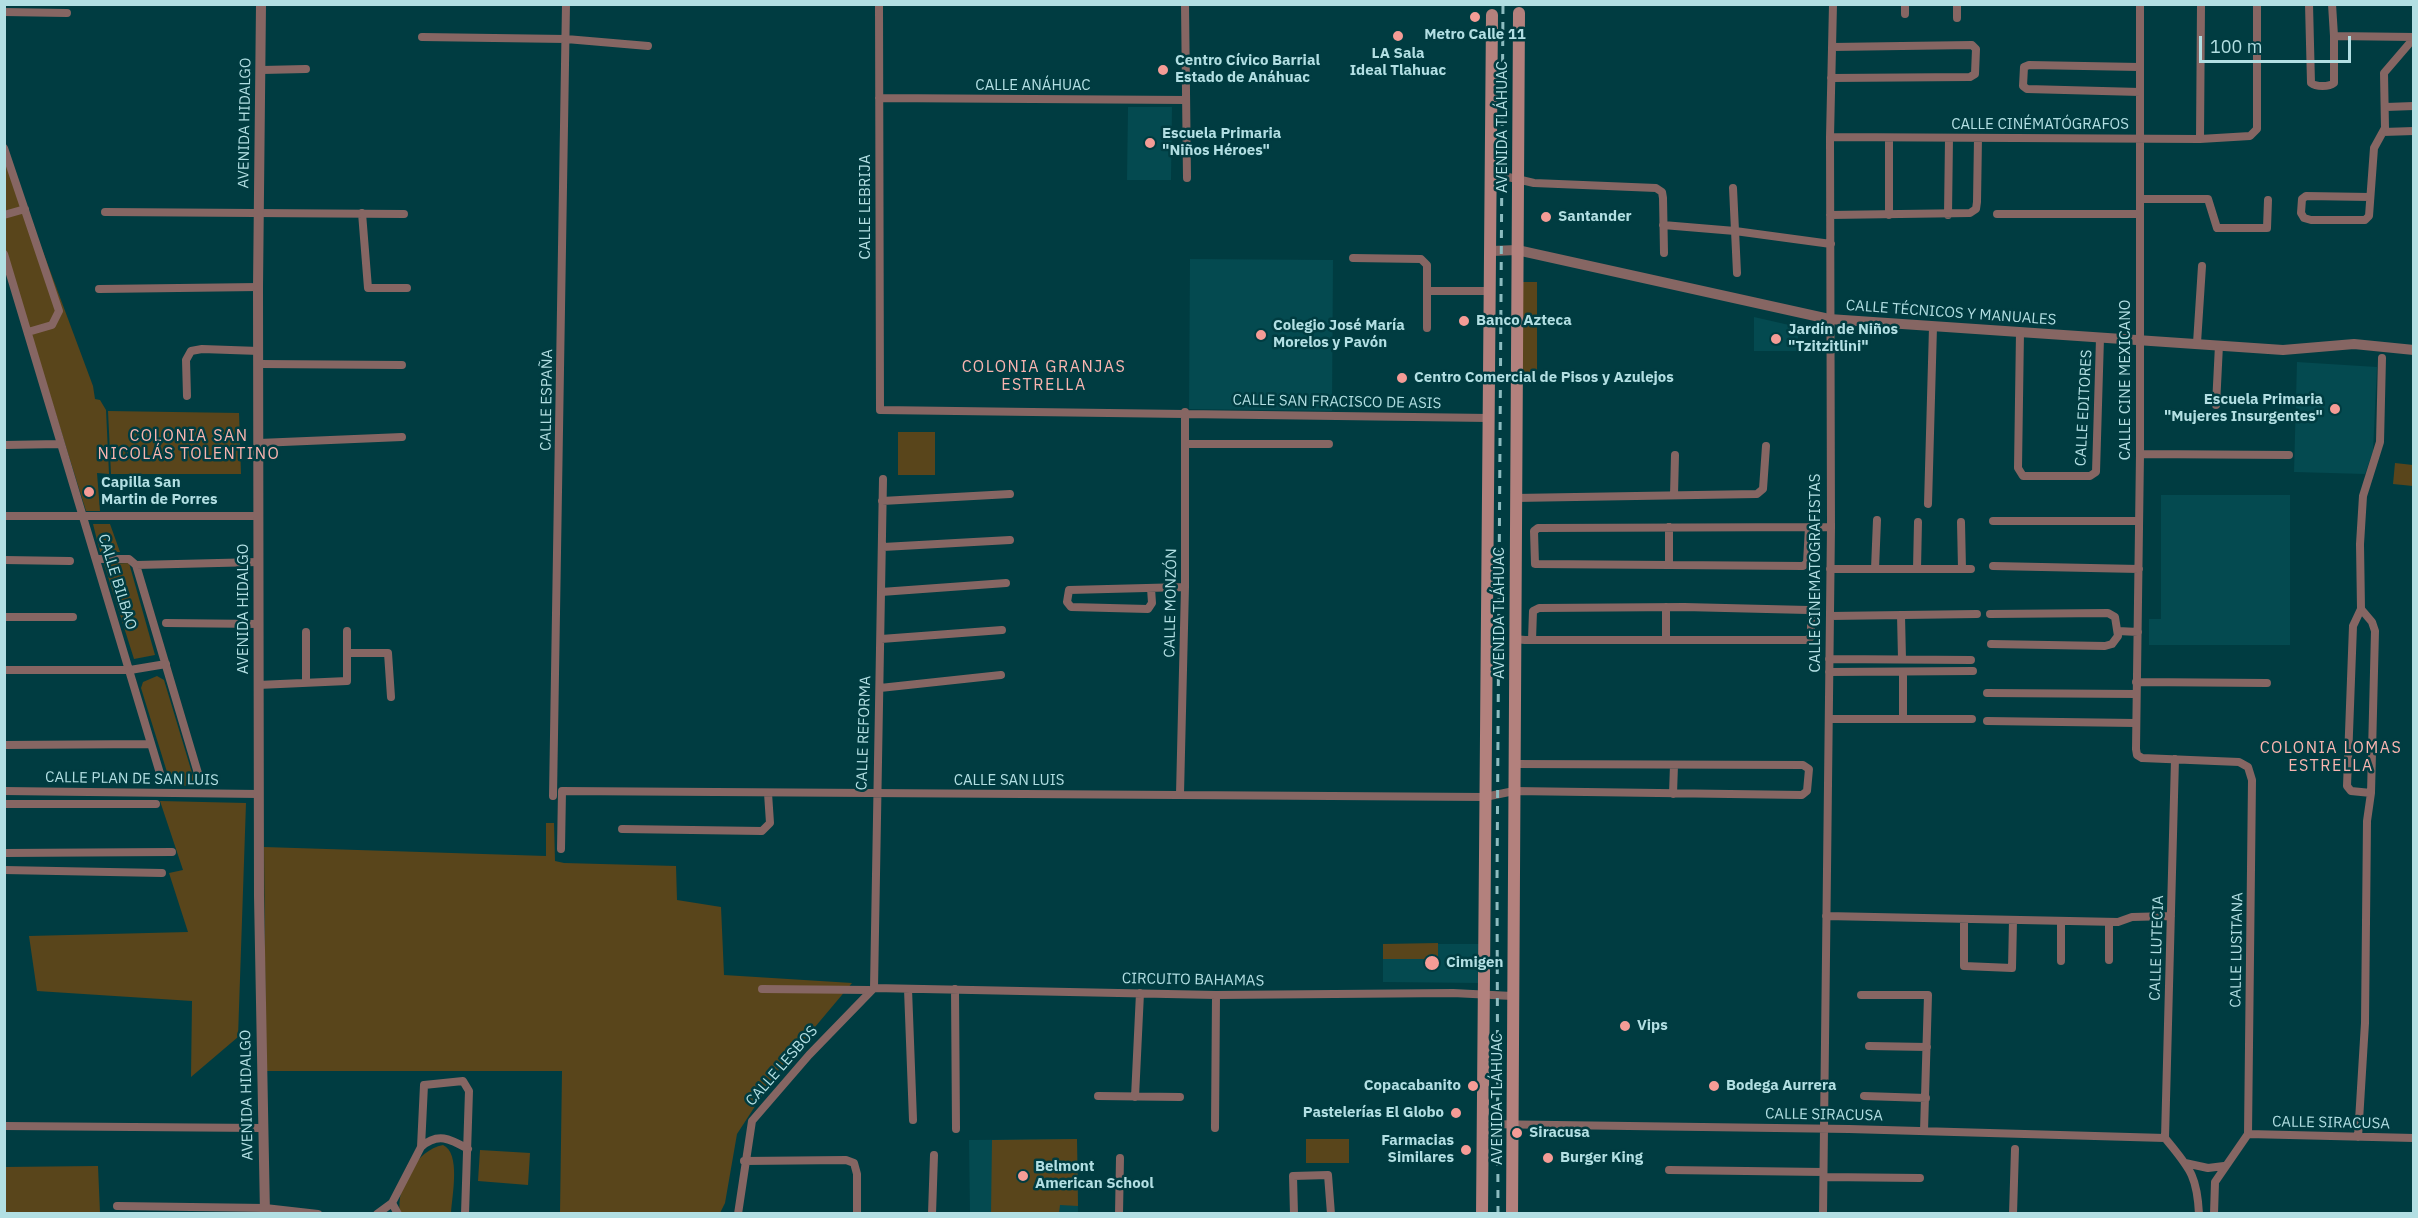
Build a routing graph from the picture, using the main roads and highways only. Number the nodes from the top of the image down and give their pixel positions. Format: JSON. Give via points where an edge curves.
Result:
{"nodes":[{"id":1,"x":1519,"y":13,"type":"dead end"},
{"id":2,"x":1492,"y":15,"type":"dead end"},
{"id":3,"x":1482,"y":1214,"type":"edge"},
{"id":4,"x":1512,"y":1214,"type":"edge"}],
"edges":[{"from":1,"to":4,"type":"main road","name":"AVENIDA TLÁHUAC"},
{"from":2,"to":3,"type":"main road","name":"AVENIDA TLÁHUAC"}]}
